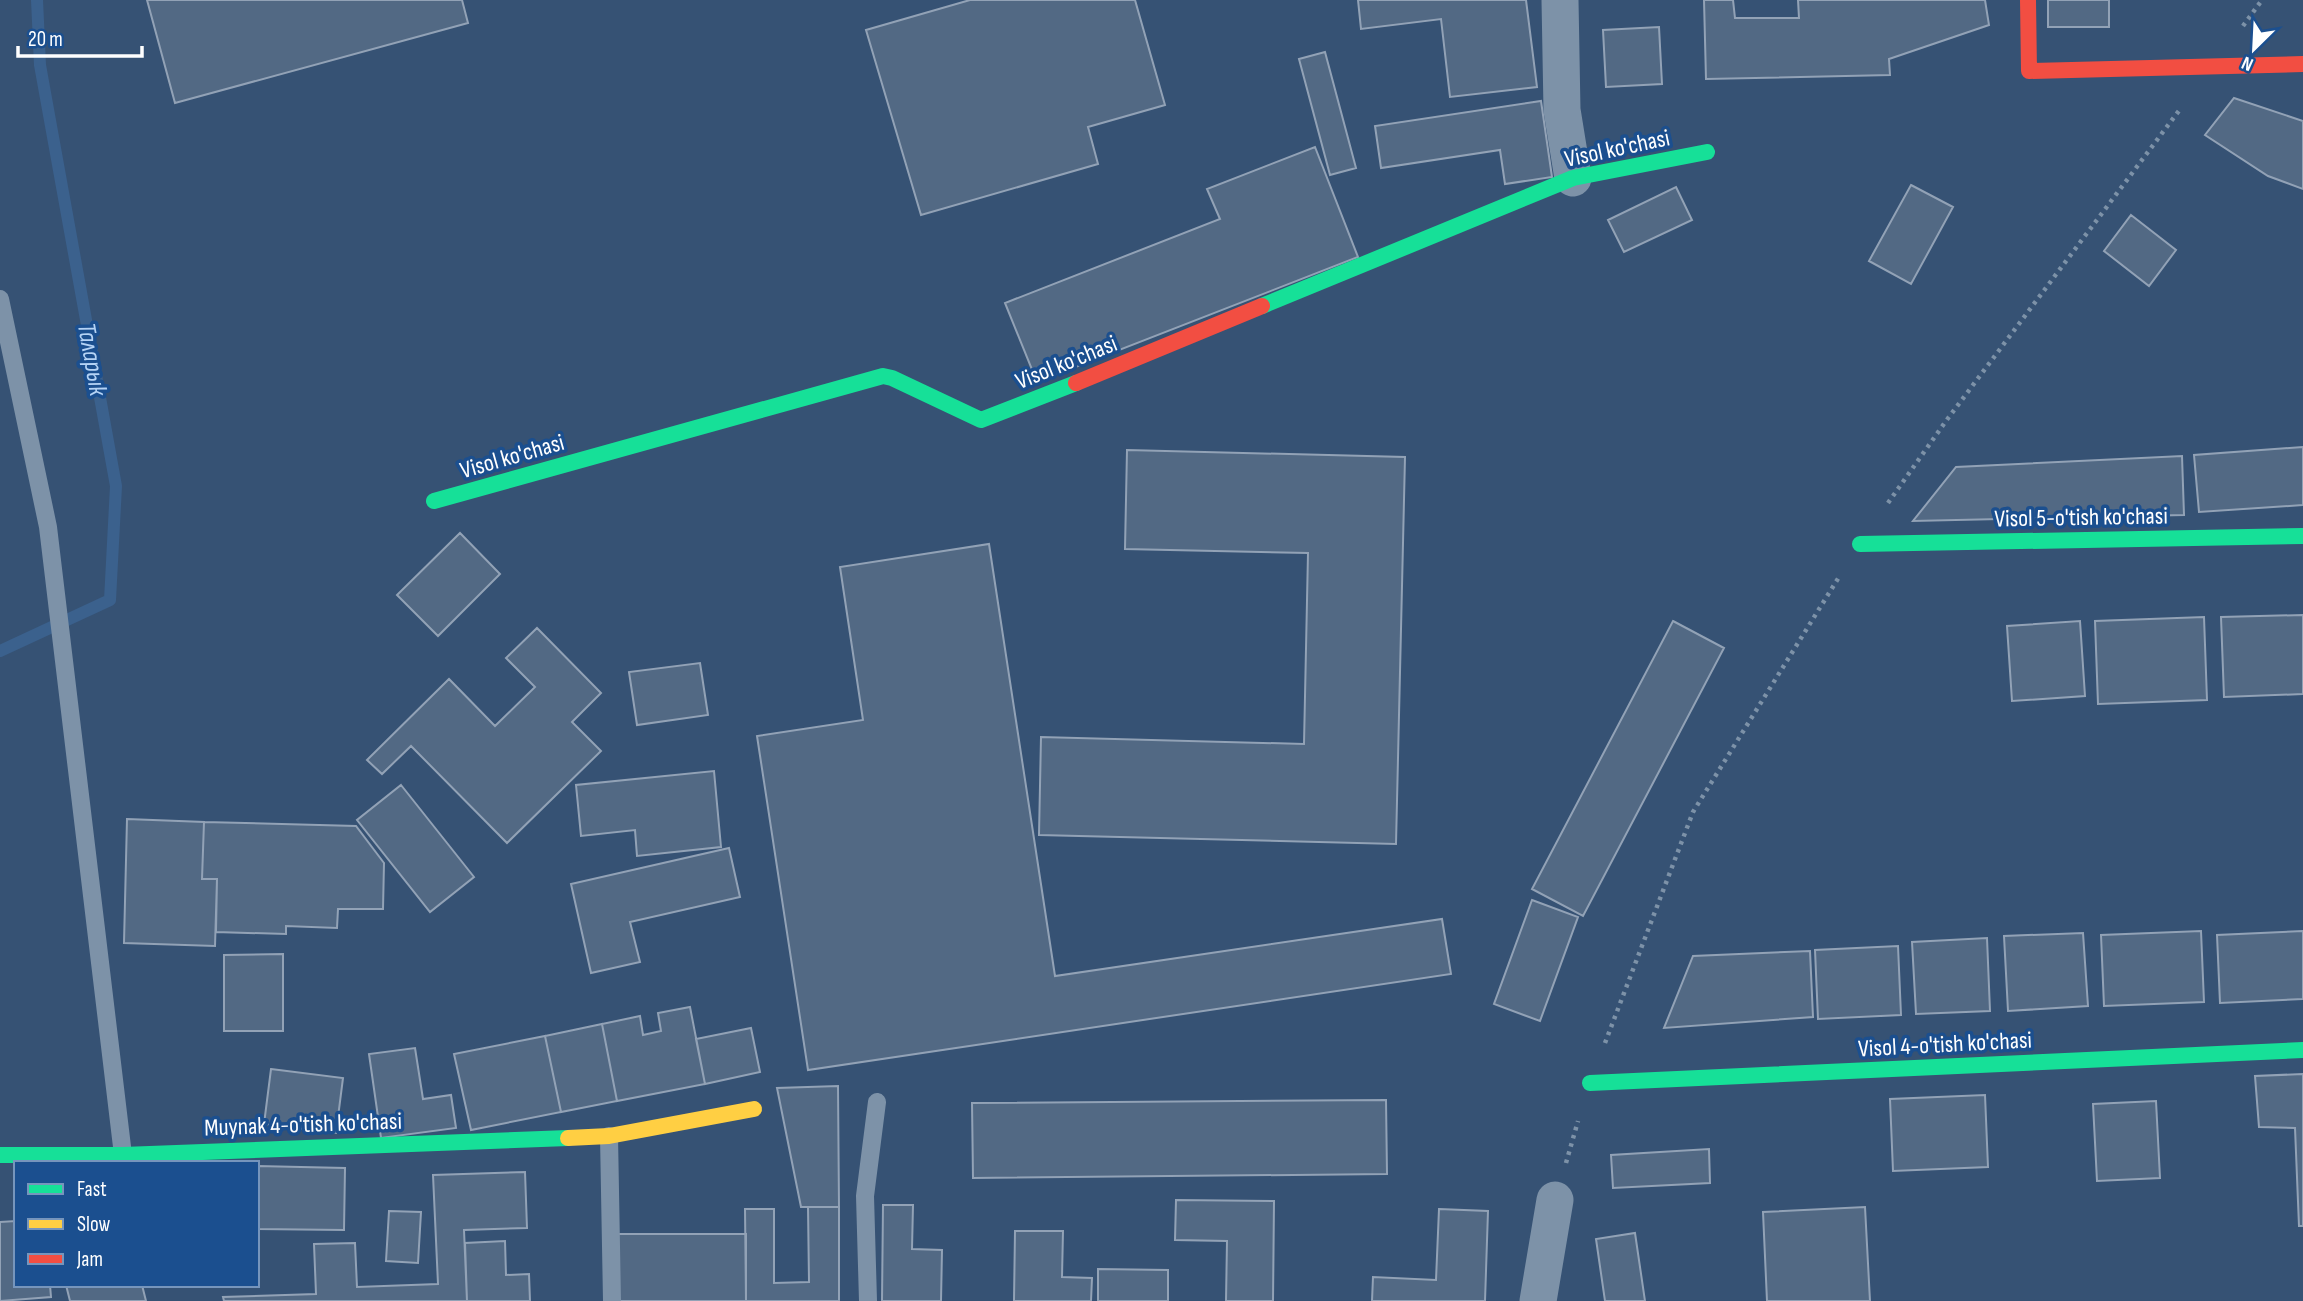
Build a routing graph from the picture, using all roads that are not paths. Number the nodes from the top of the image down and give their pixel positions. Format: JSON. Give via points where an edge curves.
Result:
{"nodes":[{"id":1,"x":1560,"y":0,"type":"edge"},
{"id":2,"x":2028,"y":0,"type":"edge"},
{"id":3,"x":2303,"y":64,"type":"edge"},
{"id":4,"x":1706,"y":152,"type":"dead end"},
{"id":5,"x":1573,"y":177,"type":"junction"},
{"id":6,"x":0,"y":299,"type":"edge"},
{"id":7,"x":434,"y":501,"type":"dead end"},
{"id":8,"x":2303,"y":536,"type":"edge"},
{"id":9,"x":1860,"y":544,"type":"road end"},
{"id":10,"x":2303,"y":1051,"type":"edge"},
{"id":11,"x":1590,"y":1083,"type":"road end"},
{"id":12,"x":877,"y":1101,"type":"dead end"},
{"id":13,"x":754,"y":1109,"type":"dead end"},
{"id":14,"x":609,"y":1136,"type":"junction"},
{"id":15,"x":0,"y":1155,"type":"edge"},
{"id":16,"x":123,"y":1155,"type":"junction"},
{"id":17,"x":1555,"y":1200,"type":"road end"},
{"id":18,"x":612,"y":1301,"type":"edge"},
{"id":19,"x":868,"y":1301,"type":"edge"},
{"id":20,"x":1538,"y":1301,"type":"edge"}],
"edges":[{"from":1,"to":5,"type":"street","via":[[1562,110]]},
{"from":2,"to":3,"type":"street","via":[[2029,71]]},
{"from":4,"to":5,"type":"street","name":"Visol ko'chasi"},
{"from":5,"to":7,"type":"street","name":"Visol ko'chasi","via":[[987,419],[883,376]]},
{"from":6,"to":16,"type":"lane","via":[[48,527]]},
{"from":8,"to":9,"type":"street","name":"Visol 5-o'tish ko'chasi"},
{"from":10,"to":11,"type":"street","name":"Visol 4-o'tish ko'chasi"},
{"from":12,"to":19,"type":"lane","via":[[865,1196]]},
{"from":13,"to":14,"type":"street","name":"Muynak 4-o'tish ko'chasi"},
{"from":14,"to":16,"type":"street","name":"Muynak 4-o'tish ko'chasi"},
{"from":14,"to":18,"type":"lane"},
{"from":15,"to":16,"type":"street","name":"Muynak 4-o'tish ko'chasi"},
{"from":17,"to":20,"type":"street"}]}
